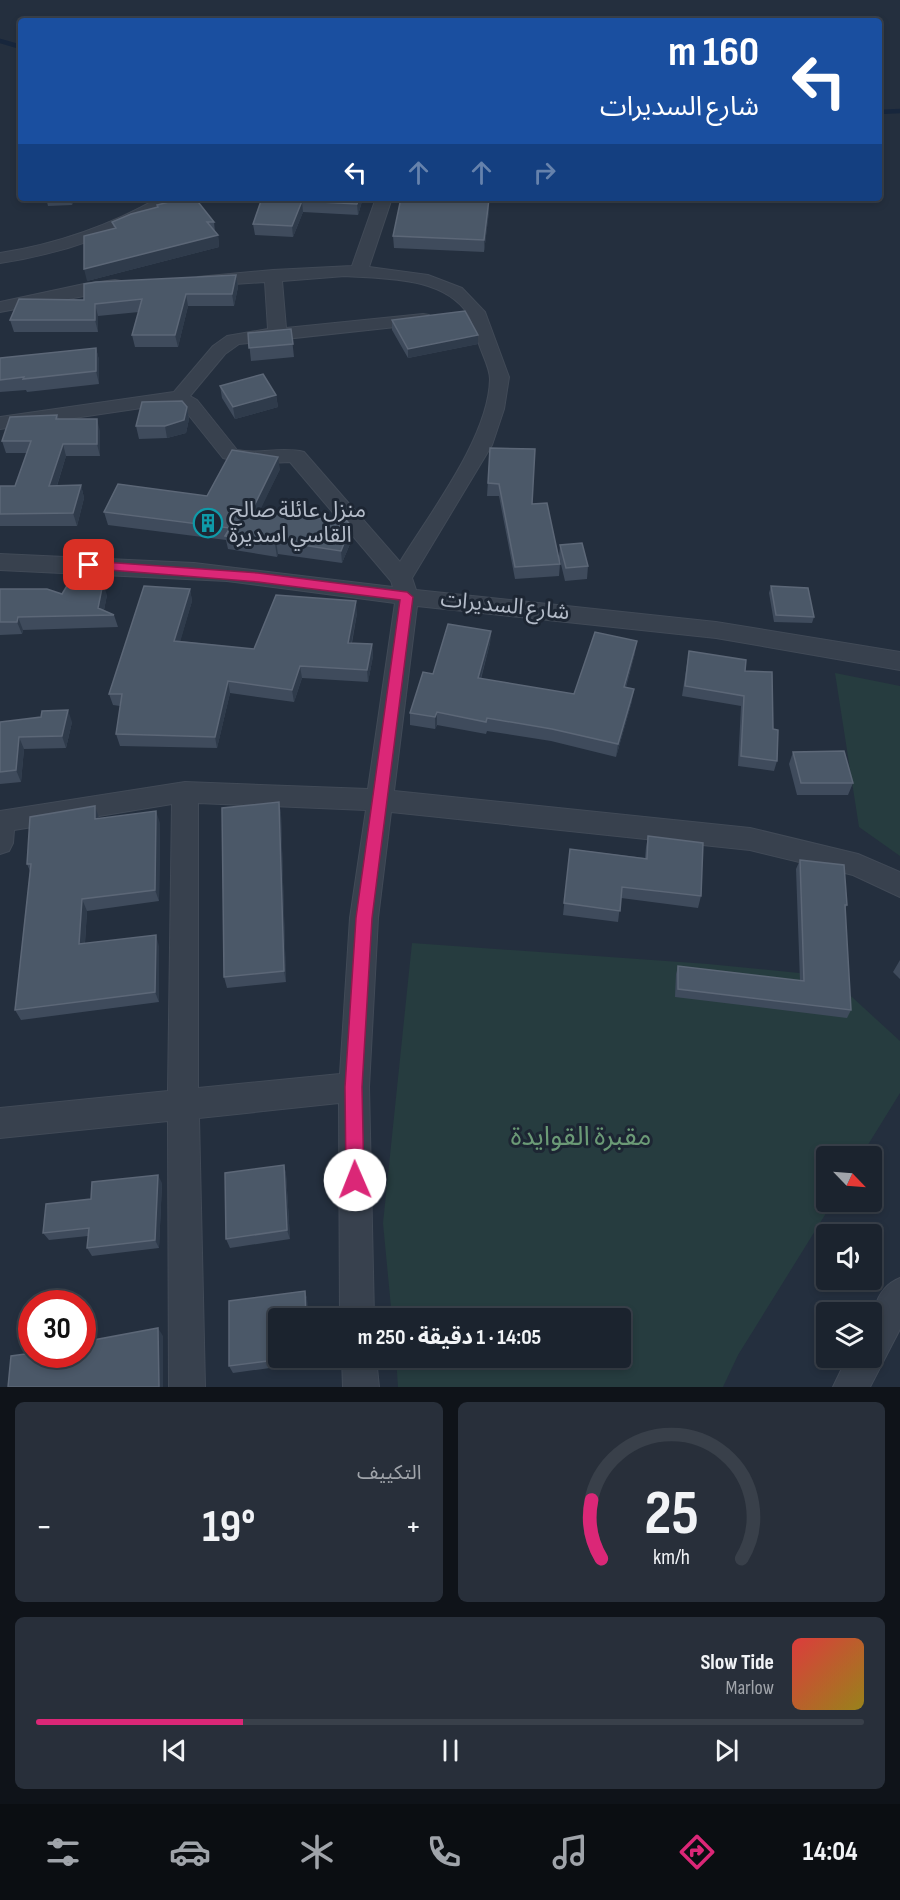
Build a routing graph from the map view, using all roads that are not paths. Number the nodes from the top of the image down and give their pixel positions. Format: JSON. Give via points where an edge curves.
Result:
{"nodes":[{"id":1,"x":165,"y":201,"type":"edge"},
{"id":2,"x":383,"y":201,"type":"edge"},
{"id":3,"x":0,"y":258,"type":"edge"},
{"id":4,"x":358,"y":272,"type":"junction"},
{"id":5,"x":273,"y":275,"type":"junction"},
{"id":6,"x":188,"y":282,"type":"edge"},
{"id":7,"x":136,"y":283,"type":"edge"},
{"id":8,"x":0,"y":307,"type":"edge"},
{"id":9,"x":476,"y":312,"type":"junction"},
{"id":10,"x":277,"y":334,"type":"junction"},
{"id":11,"x":178,"y":398,"type":"junction"},
{"id":12,"x":0,"y":423,"type":"edge"},
{"id":13,"x":0,"y":562,"type":"edge"},
{"id":14,"x":404,"y":587,"type":"junction"},
{"id":15,"x":900,"y":661,"type":"edge"},
{"id":16,"x":185,"y":792,"type":"junction"},
{"id":17,"x":380,"y":800,"type":"junction"},
{"id":18,"x":0,"y":829,"type":"edge"},
{"id":19,"x":900,"y":885,"type":"edge"},
{"id":20,"x":354,"y":1087,"type":"junction"},
{"id":21,"x":183,"y":1103,"type":"junction"},
{"id":22,"x":0,"y":1123,"type":"edge"},
{"id":23,"x":900,"y":1295,"type":"edge"},
{"id":24,"x":357,"y":1308,"type":"edge"},
{"id":25,"x":882,"y":1328,"type":"edge"},
{"id":26,"x":360,"y":1368,"type":"edge"},
{"id":27,"x":861,"y":1368,"type":"edge"},
{"id":28,"x":187,"y":1387,"type":"edge"},
{"id":29,"x":361,"y":1387,"type":"edge"},
{"id":30,"x":851,"y":1387,"type":"edge"}],
"edges":[{"from":1,"to":3,"type":"street","via":[[144,214],[95,233]]},
{"from":2,"to":4,"type":"street"},
{"from":4,"to":5,"type":"street"},
{"from":4,"to":9,"type":"street","via":[[428,280],[456,292]]},
{"from":5,"to":6,"type":"street"},
{"from":5,"to":10,"type":"street"},
{"from":7,"to":8,"type":"street","via":[[84,289]]},
{"from":9,"to":10,"type":"street"},
{"from":9,"to":14,"type":"street","via":[[500,377],[494,409],[482,445]]},
{"from":10,"to":11,"type":"street","via":[[233,340],[219,350]]},
{"from":11,"to":12,"type":"street"},
{"from":11,"to":14,"type":"street","via":[[190,404],[230,454],[238,458],[286,454],[297,458]]},
{"from":13,"to":14,"type":"street","name":"شارع السديرات"},
{"from":14,"to":15,"type":"street","name":"شارع السديرات","via":[[507,605],[842,648]]},
{"from":14,"to":17,"type":"street"},
{"from":16,"to":17,"type":"street"},
{"from":16,"to":18,"type":"street","via":[[131,799]]},
{"from":16,"to":21,"type":"street"},
{"from":17,"to":19,"type":"street","via":[[750,839],[858,865]]},
{"from":17,"to":20,"type":"street","via":[[364,918]]},
{"from":20,"to":21,"type":"street"},
{"from":20,"to":24,"type":"street"},
{"from":21,"to":22,"type":"street"},
{"from":21,"to":28,"type":"street"},
{"from":23,"to":25,"type":"street"},
{"from":26,"to":29,"type":"street"},
{"from":27,"to":30,"type":"street"}]}
